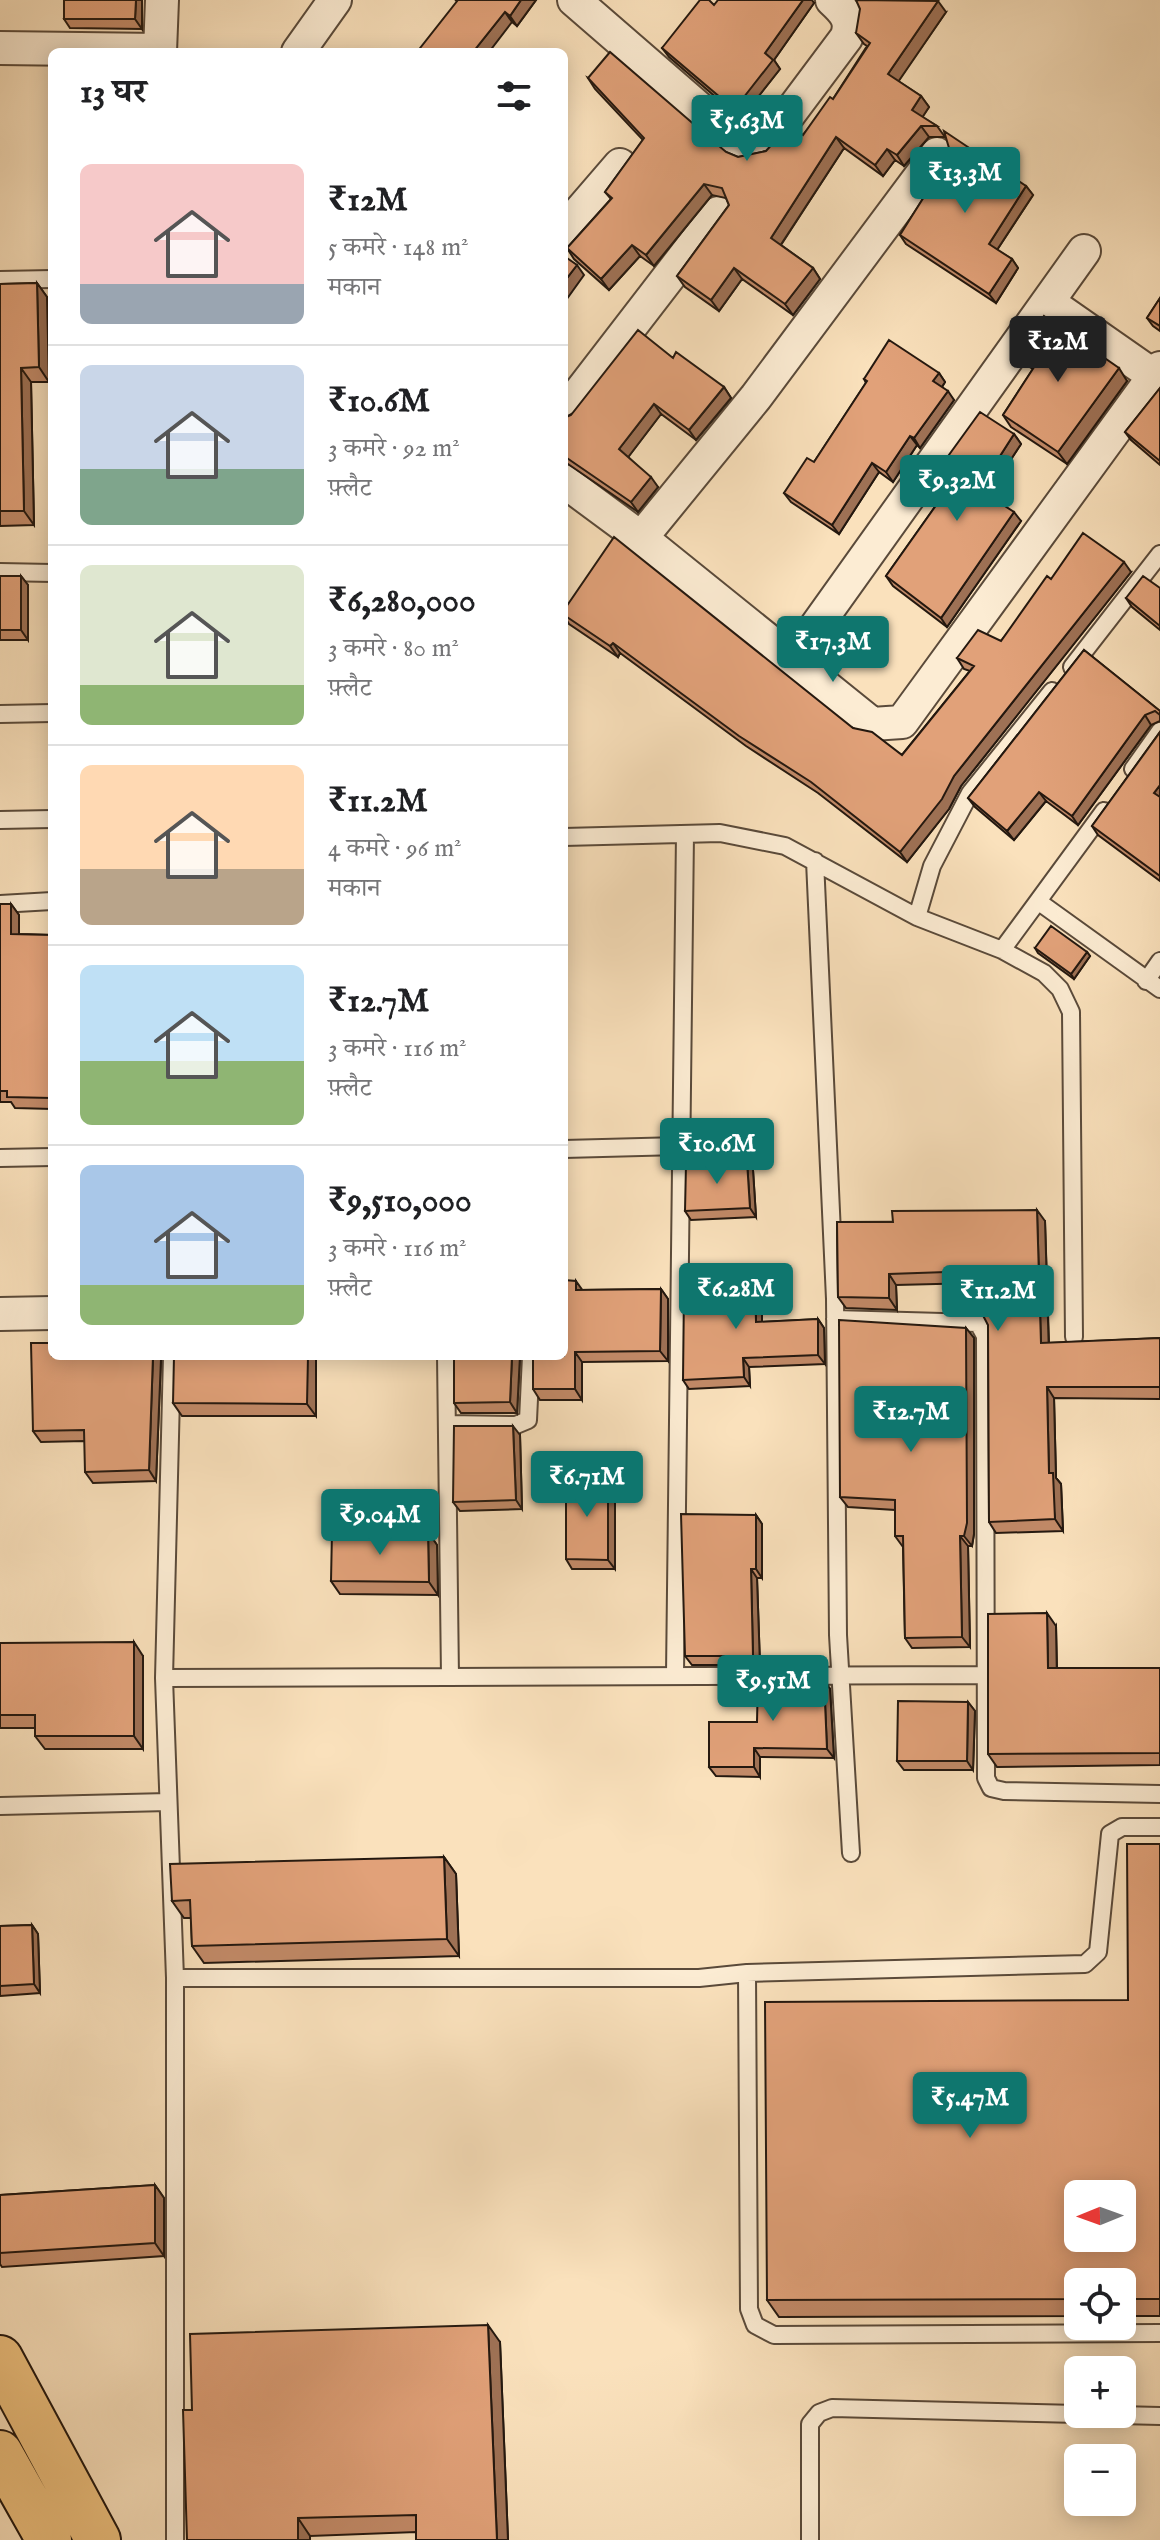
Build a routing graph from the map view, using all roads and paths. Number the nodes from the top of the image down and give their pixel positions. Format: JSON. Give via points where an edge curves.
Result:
{"nodes":[{"id":1,"x":162,"y":0,"type":"edge"},
{"id":2,"x":335,"y":0,"type":"edge"},
{"id":3,"x":832,"y":0,"type":"edge"},
{"id":4,"x":592,"y":6,"type":"edge"},
{"id":5,"x":0,"y":48,"type":"edge"},
{"id":6,"x":160,"y":48,"type":"edge"},
{"id":7,"x":301,"y":48,"type":"edge"},
{"id":8,"x":48,"y":49,"type":"edge"},
{"id":9,"x":937,"y":154,"type":"dead end"},
{"id":10,"x":620,"y":165,"type":"edge"},
{"id":11,"x":718,"y":213,"type":"dead end"},
{"id":12,"x":568,"y":225,"type":"edge"},
{"id":13,"x":1084,"y":251,"type":"dead end"},
{"id":14,"x":48,"y":279,"type":"edge"},
{"id":15,"x":0,"y":280,"type":"edge"},
{"id":16,"x":1048,"y":302,"type":"junction"},
{"id":17,"x":1157,"y":372,"type":"edge"},
{"id":18,"x":568,"y":408,"type":"edge"},
{"id":19,"x":568,"y":484,"type":"edge"},
{"id":20,"x":641,"y":538,"type":"junction"},
{"id":21,"x":1160,"y":554,"type":"edge"},
{"id":22,"x":0,"y":572,"type":"edge"},
{"id":23,"x":48,"y":573,"type":"edge"},
{"id":24,"x":792,"y":660,"type":"junction"},
{"id":25,"x":48,"y":713,"type":"edge"},
{"id":26,"x":0,"y":714,"type":"edge"},
{"id":27,"x":1160,"y":731,"type":"edge"},
{"id":28,"x":48,"y":819,"type":"edge"},
{"id":29,"x":0,"y":820,"type":"edge"},
{"id":30,"x":685,"y":834,"type":"junction"},
{"id":31,"x":568,"y":837,"type":"edge"},
{"id":32,"x":815,"y":861,"type":"junction"},
{"id":33,"x":48,"y":901,"type":"edge"},
{"id":34,"x":1039,"y":902,"type":"junction"},
{"id":35,"x":0,"y":904,"type":"edge"},
{"id":36,"x":917,"y":917,"type":"junction"},
{"id":37,"x":1002,"y":950,"type":"junction"},
{"id":38,"x":1160,"y":961,"type":"edge"},
{"id":39,"x":1153,"y":985,"type":"edge"},
{"id":40,"x":680,"y":1146,"type":"junction"},
{"id":41,"x":568,"y":1149,"type":"edge"},
{"id":42,"x":48,"y":1157,"type":"edge"},
{"id":43,"x":0,"y":1158,"type":"edge"},
{"id":44,"x":48,"y":1313,"type":"edge"},
{"id":45,"x":0,"y":1314,"type":"edge"},
{"id":46,"x":835,"y":1319,"type":"junction"},
{"id":47,"x":1074,"y":1337,"type":"dead end"},
{"id":48,"x":172,"y":1360,"type":"edge"},
{"id":49,"x":446,"y":1360,"type":"edge"},
{"id":50,"x":531,"y":1360,"type":"edge"},
{"id":51,"x":448,"y":1424,"type":"junction"},
{"id":52,"x":675,"y":1674,"type":"junction"},
{"id":53,"x":983,"y":1675,"type":"junction"},
{"id":54,"x":450,"y":1677,"type":"junction"},
{"id":55,"x":841,"y":1677,"type":"junction"},
{"id":56,"x":164,"y":1678,"type":"junction"},
{"id":57,"x":1160,"y":1794,"type":"edge"},
{"id":58,"x":168,"y":1802,"type":"junction"},
{"id":59,"x":0,"y":1806,"type":"edge"},
{"id":60,"x":1160,"y":1827,"type":"edge"},
{"id":61,"x":851,"y":1853,"type":"dead end"},
{"id":62,"x":747,"y":1973,"type":"junction"},
{"id":63,"x":175,"y":1978,"type":"junction"},
{"id":64,"x":1160,"y":2333,"type":"edge"},
{"id":65,"x":0,"y":2358,"type":"edge"},
{"id":66,"x":1160,"y":2416,"type":"edge"},
{"id":67,"x":0,"y":2453,"type":"edge"},
{"id":68,"x":49,"y":2540,"type":"edge"},
{"id":69,"x":98,"y":2540,"type":"edge"},
{"id":70,"x":175,"y":2540,"type":"edge"},
{"id":71,"x":810,"y":2540,"type":"edge"}],
"edges":[{"from":1,"to":6,"type":"street"},
{"from":2,"to":7,"type":"street"},
{"from":3,"to":4,"type":"street","via":[[848,17],[850,29],[769,141],[754,148],[741,145]]},
{"from":5,"to":8,"type":"street"},
{"from":9,"to":20,"type":"street","via":[[756,397]]},
{"from":10,"to":12,"type":"street"},
{"from":11,"to":18,"type":"street"},
{"from":13,"to":16,"type":"street"},
{"from":14,"to":15,"type":"lane"},
{"from":16,"to":17,"type":"street"},
{"from":16,"to":24,"type":"street"},
{"from":17,"to":24,"type":"street","via":[[902,722],[872,724]]},
{"from":19,"to":20,"type":"street"},
{"from":20,"to":24,"type":"street"},
{"from":21,"to":36,"type":"lane","via":[[970,793],[932,866]]},
{"from":22,"to":23,"type":"lane"},
{"from":25,"to":26,"type":"lane"},
{"from":27,"to":34,"type":"lane"},
{"from":28,"to":29,"type":"lane"},
{"from":30,"to":31,"type":"lane"},
{"from":30,"to":32,"type":"lane","via":[[754,838]]},
{"from":30,"to":40,"type":"lane"},
{"from":32,"to":36,"type":"lane"},
{"from":32,"to":46,"type":"lane"},
{"from":33,"to":35,"type":"lane"},
{"from":34,"to":37,"type":"lane"},
{"from":34,"to":39,"type":"lane"},
{"from":36,"to":37,"type":"lane"},
{"from":37,"to":47,"type":"lane","via":[[1044,973],[1060,989],[1071,1012]]},
{"from":38,"to":39,"type":"lane"},
{"from":40,"to":41,"type":"lane"},
{"from":40,"to":52,"type":"lane"},
{"from":42,"to":43,"type":"lane"},
{"from":44,"to":45,"type":"street"},
{"from":46,"to":53,"type":"lane","via":[[978,1323],[985,1336]]},
{"from":46,"to":55,"type":"lane"},
{"from":48,"to":56,"type":"lane"},
{"from":49,"to":51,"type":"lane"},
{"from":50,"to":51,"type":"lane","via":[[528,1420],[516,1425]]},
{"from":51,"to":54,"type":"lane"},
{"from":52,"to":54,"type":"lane"},
{"from":52,"to":55,"type":"lane"},
{"from":53,"to":55,"type":"lane"},
{"from":53,"to":57,"type":"lane","via":[[986,1778],[991,1788]]},
{"from":54,"to":56,"type":"lane"},
{"from":55,"to":61,"type":"lane"},
{"from":56,"to":58,"type":"lane"},
{"from":58,"to":59,"type":"lane"},
{"from":58,"to":63,"type":"lane"},
{"from":60,"to":62,"type":"lane","via":[[1122,1827],[1110,1834],[1098,1952],[1085,1964]]},
{"from":62,"to":63,"type":"lane","via":[[699,1978]]},
{"from":62,"to":64,"type":"lane","via":[[749,2309],[755,2325],[774,2335]]},
{"from":63,"to":70,"type":"lane"},
{"from":65,"to":69,"type":"highway"},
{"from":66,"to":71,"type":"lane","via":[[832,2408],[810,2424]]},
{"from":67,"to":68,"type":"highway"}]}
